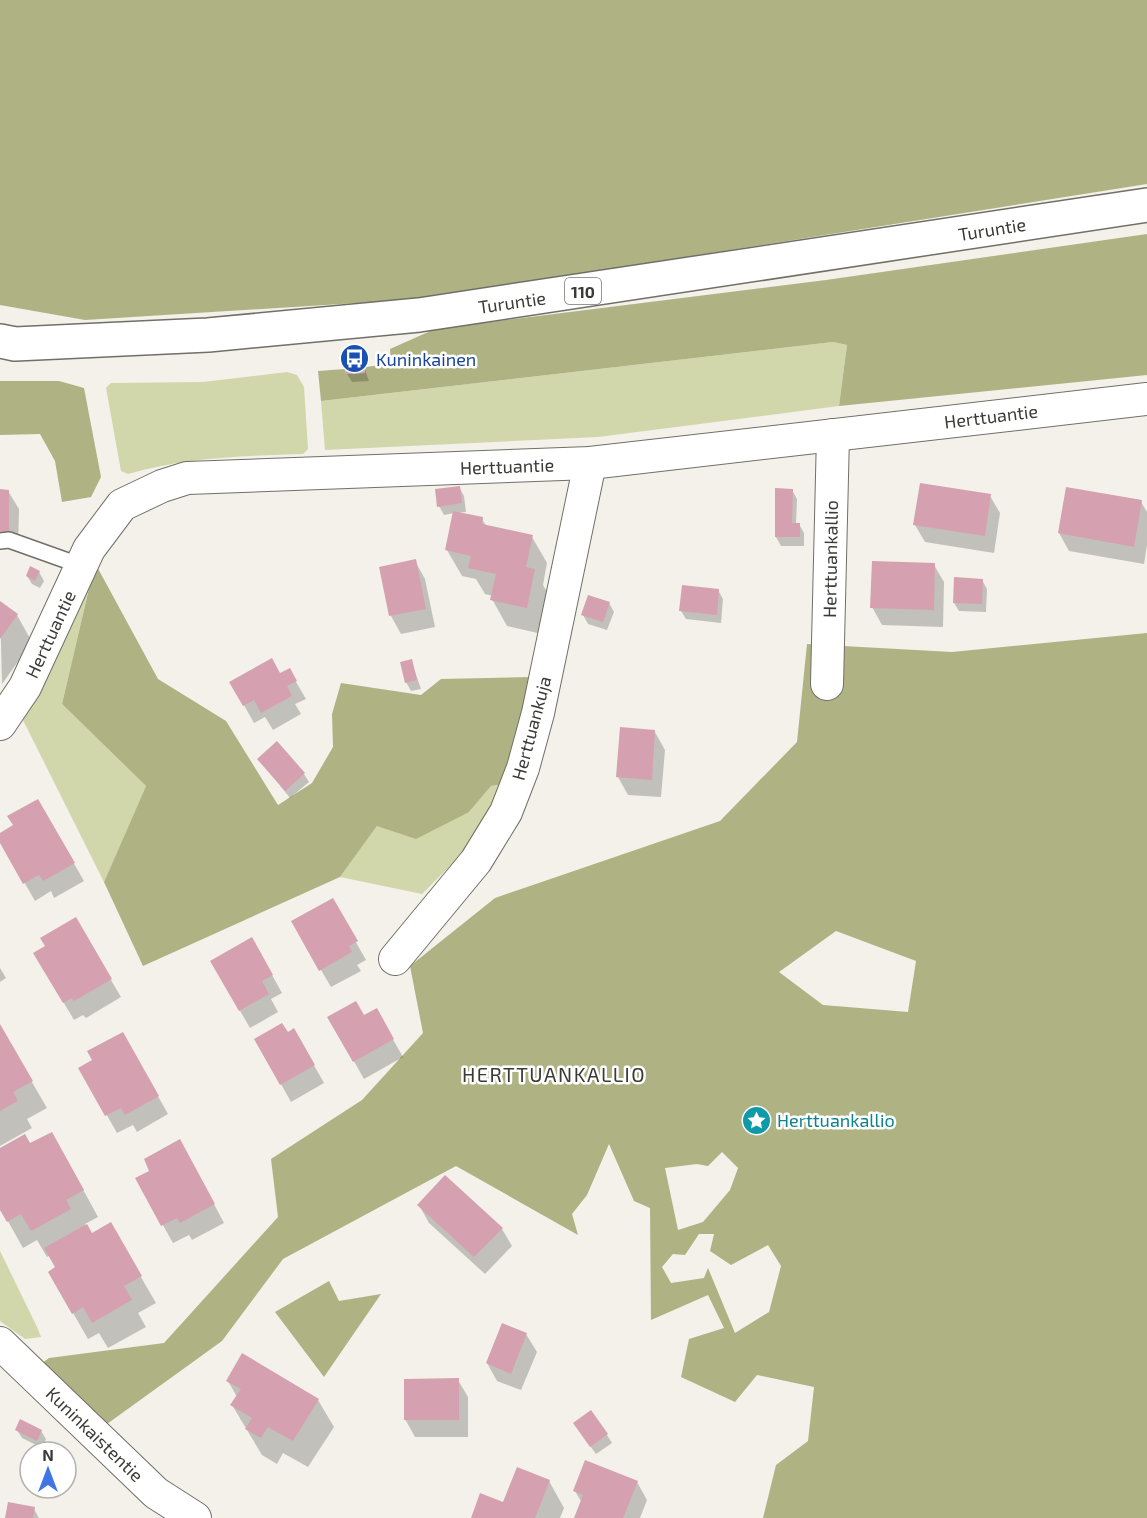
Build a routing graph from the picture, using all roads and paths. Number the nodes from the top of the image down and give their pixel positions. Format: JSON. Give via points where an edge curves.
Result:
{"nodes":[{"id":1,"x":1147,"y":206,"type":"edge"},
{"id":2,"x":5,"y":344,"type":"edge"},
{"id":3,"x":1147,"y":399,"type":"edge"},
{"id":4,"x":833,"y":435,"type":"junction"},
{"id":5,"x":590,"y":463,"type":"junction"},
{"id":6,"x":0,"y":541,"type":"edge"},
{"id":7,"x":82,"y":566,"type":"junction"},
{"id":8,"x":827,"y":684,"type":"dead end"},
{"id":9,"x":0,"y":724,"type":"edge"},
{"id":10,"x":395,"y":959,"type":"dead end"},
{"id":11,"x":0,"y":1344,"type":"edge"},
{"id":12,"x":195,"y":1518,"type":"edge"}],
"edges":[{"from":1,"to":2,"type":"main road","name":"Turuntie","number":"110","via":[[418,315],[208,335]]},
{"from":3,"to":4,"type":"street","name":"Herttuantie"},
{"from":4,"to":5,"type":"street","name":"Herttuantie"},
{"from":4,"to":8,"type":"street","name":"Herttuankallio"},
{"from":5,"to":7,"type":"street","name":"Herttuantie","via":[[187,478],[122,505],[89,549]]},
{"from":5,"to":10,"type":"street","name":"Herttuankuja","via":[[538,713],[507,812],[476,861]]},
{"from":6,"to":7,"type":"lane","via":[[9,540]]},
{"from":7,"to":9,"type":"street","name":"Herttuantie","via":[[25,687]]},
{"from":11,"to":12,"type":"street","name":"Kuninkaistentie","via":[[156,1493]]}]}
